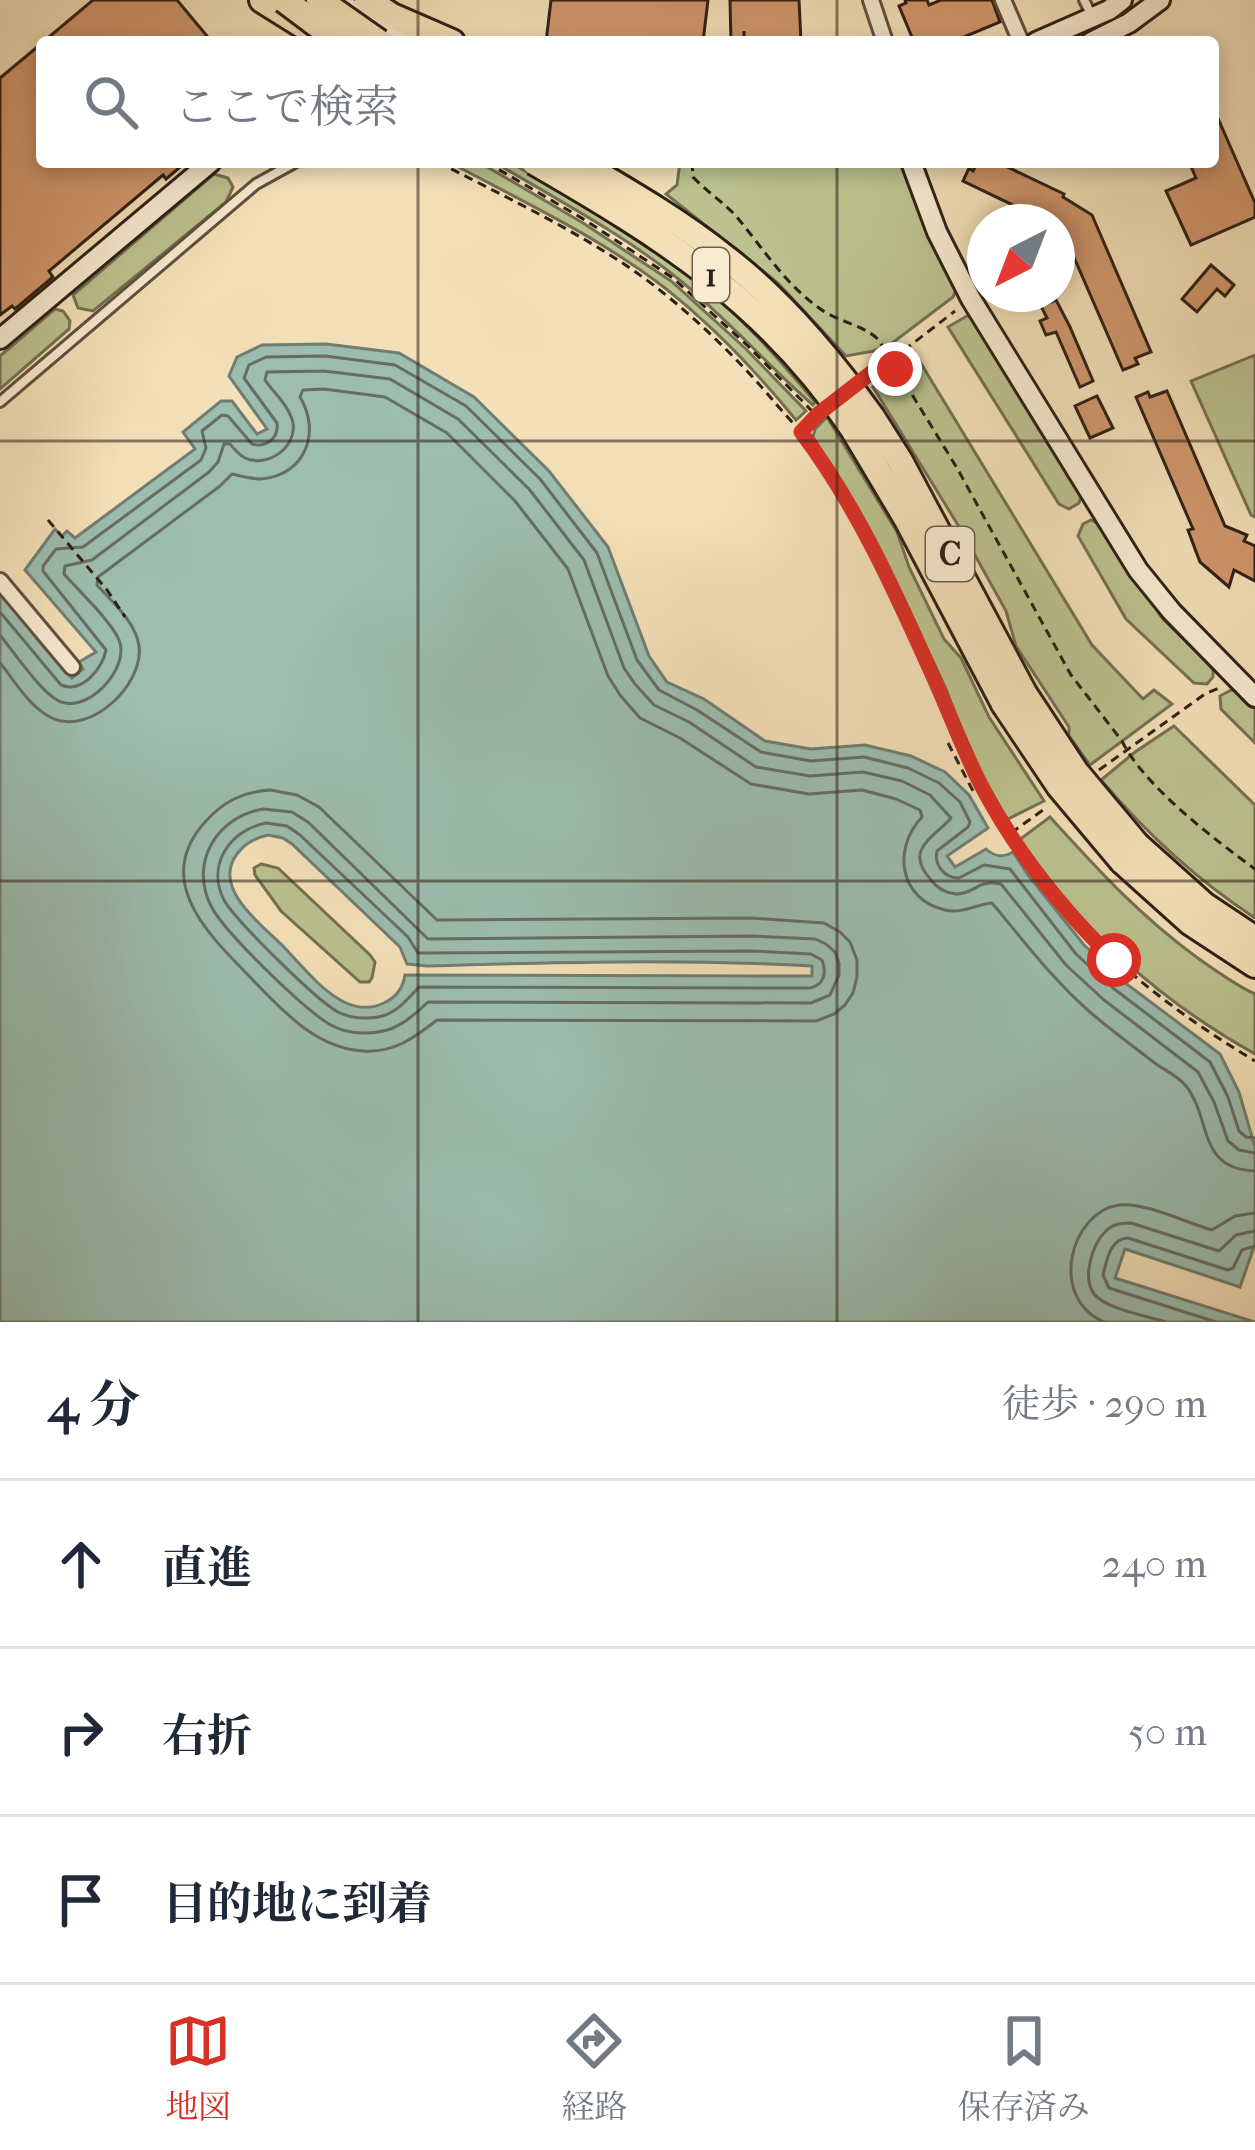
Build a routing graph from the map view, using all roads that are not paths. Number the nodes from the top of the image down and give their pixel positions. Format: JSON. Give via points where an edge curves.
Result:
{"nodes":[{"id":1,"x":262,"y":0,"type":"edge"},
{"id":2,"x":284,"y":0,"type":"edge"},
{"id":3,"x":296,"y":0,"type":"edge"},
{"id":4,"x":319,"y":0,"type":"edge"},
{"id":5,"x":871,"y":0,"type":"edge"},
{"id":6,"x":1003,"y":0,"type":"edge"},
{"id":7,"x":1122,"y":0,"type":"edge"},
{"id":8,"x":1160,"y":0,"type":"edge"},
{"id":9,"x":1088,"y":9,"type":"edge"},
{"id":10,"x":350,"y":22,"type":"edge"},
{"id":11,"x":370,"y":36,"type":"edge"},
{"id":12,"x":407,"y":36,"type":"edge"},
{"id":13,"x":438,"y":36,"type":"edge"},
{"id":14,"x":883,"y":36,"type":"edge"},
{"id":15,"x":1018,"y":36,"type":"edge"},
{"id":16,"x":1045,"y":36,"type":"edge"},
{"id":17,"x":1103,"y":36,"type":"edge"},
{"id":18,"x":204,"y":168,"type":"edge"},
{"id":19,"x":285,"y":168,"type":"edge"},
{"id":20,"x":544,"y":168,"type":"edge"},
{"id":21,"x":588,"y":168,"type":"edge"},
{"id":22,"x":913,"y":168,"type":"edge"},
{"id":23,"x":0,"y":339,"type":"edge"},
{"id":24,"x":0,"y":402,"type":"edge"},
{"id":25,"x":863,"y":423,"type":"junction"},
{"id":26,"x":0,"y":581,"type":"edge"},
{"id":27,"x":73,"y":667,"type":"dead end"},
{"id":28,"x":1255,"y":668,"type":"edge"},
{"id":29,"x":1237,"y":680,"type":"junction"},
{"id":30,"x":1255,"y":697,"type":"edge"},
{"id":31,"x":1130,"y":853,"type":"junction"},
{"id":32,"x":1255,"y":939,"type":"edge"},
{"id":33,"x":1255,"y":965,"type":"edge"}],
"edges":[{"from":1,"to":10,"type":"highway","via":[[309,29]]},
{"from":2,"to":10,"type":"highway","bridge":true},
{"from":3,"to":10,"type":"street"},
{"from":4,"to":11,"type":"highway","bridge":true},
{"from":5,"to":14,"type":"street"},
{"from":6,"to":15,"type":"street"},
{"from":7,"to":9,"type":"street"},
{"from":8,"to":17,"type":"street"},
{"from":9,"to":16,"type":"street"},
{"from":10,"to":12,"type":"street"},
{"from":10,"to":13,"type":"highway","via":[[392,16]]},
{"from":18,"to":23,"type":"street"},
{"from":19,"to":24,"type":"lane","via":[[256,184]]},
{"from":20,"to":25,"type":"highway","number":"1","bridge":true,"via":[[717,279]]},
{"from":21,"to":25,"type":"highway","bridge":true,"via":[[731,262],[806,334]]},
{"from":22,"to":29,"type":"street","via":[[971,299],[1138,570]]},
{"from":25,"to":31,"type":"highway","number":"1","bridge":true,"via":[[906,518],[1059,786]]},
{"from":26,"to":27,"type":"street"},
{"from":28,"to":29,"type":"street"},
{"from":29,"to":30,"type":"street"},
{"from":31,"to":32,"type":"highway"},
{"from":31,"to":33,"type":"highway","number":"1","via":[[1191,922]]}]}
